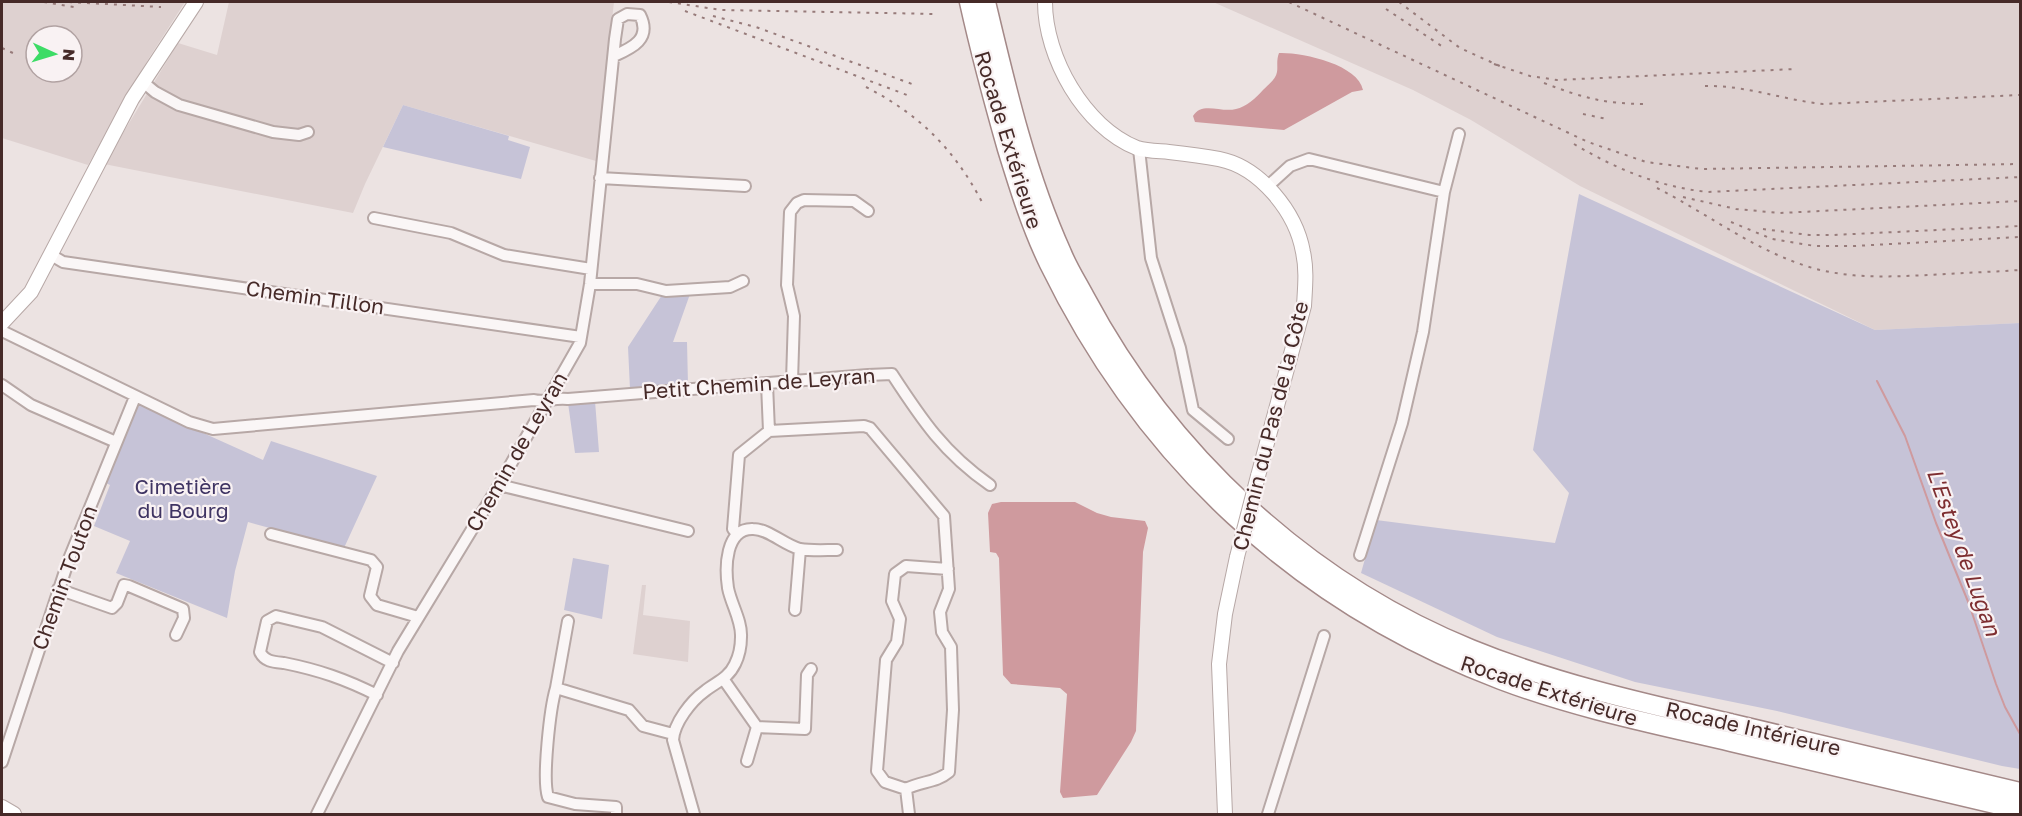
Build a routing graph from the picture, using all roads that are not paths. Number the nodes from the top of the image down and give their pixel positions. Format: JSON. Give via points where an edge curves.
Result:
{"nodes":[{"id":1,"x":196,"y":2,"type":"edge"},
{"id":2,"x":1045,"y":2,"type":"edge"},
{"id":3,"x":979,"y":9,"type":"edge"},
{"id":4,"x":614,"y":56,"type":"dead end"},
{"id":5,"x":143,"y":82,"type":"junction"},
{"id":6,"x":308,"y":132,"type":"dead end"},
{"id":7,"x":1459,"y":134,"type":"dead end"},
{"id":8,"x":1139,"y":149,"type":"junction"},
{"id":9,"x":600,"y":178,"type":"junction"},
{"id":10,"x":745,"y":186,"type":"dead end"},
{"id":11,"x":1268,"y":186,"type":"junction"},
{"id":12,"x":1444,"y":192,"type":"junction"},
{"id":13,"x":868,"y":211,"type":"dead end"},
{"id":14,"x":375,"y":218,"type":"dead end"},
{"id":15,"x":51,"y":255,"type":"junction"},
{"id":16,"x":591,"y":269,"type":"junction"},
{"id":17,"x":743,"y":280,"type":"dead end"},
{"id":18,"x":590,"y":284,"type":"junction"},
{"id":19,"x":2,"y":323,"type":"edge"},
{"id":20,"x":2,"y":331,"type":"edge"},
{"id":21,"x":581,"y":337,"type":"junction"},
{"id":22,"x":792,"y":381,"type":"junction"},
{"id":23,"x":767,"y":384,"type":"junction"},
{"id":24,"x":2,"y":385,"type":"edge"},
{"id":25,"x":135,"y":397,"type":"junction"},
{"id":26,"x":549,"y":399,"type":"junction"},
{"id":27,"x":769,"y":431,"type":"junction"},
{"id":28,"x":1228,"y":439,"type":"dead end"},
{"id":29,"x":116,"y":442,"type":"junction"},
{"id":30,"x":499,"y":485,"type":"junction"},
{"id":31,"x":990,"y":485,"type":"dead end"},
{"id":32,"x":688,"y":531,"type":"dead end"},
{"id":33,"x":271,"y":534,"type":"dead end"},
{"id":34,"x":736,"y":534,"type":"junction"},
{"id":35,"x":800,"y":549,"type":"junction"},
{"id":36,"x":837,"y":550,"type":"dead end"},
{"id":37,"x":1360,"y":555,"type":"dead end"},
{"id":38,"x":948,"y":569,"type":"junction"},
{"id":39,"x":58,"y":589,"type":"junction"},
{"id":40,"x":795,"y":610,"type":"dead end"},
{"id":41,"x":418,"y":617,"type":"junction"},
{"id":42,"x":568,"y":621,"type":"dead end"},
{"id":43,"x":176,"y":635,"type":"dead end"},
{"id":44,"x":1323,"y":636,"type":"dead end"},
{"id":45,"x":393,"y":663,"type":"junction"},
{"id":46,"x":812,"y":669,"type":"dead end"},
{"id":47,"x":724,"y":680,"type":"junction"},
{"id":48,"x":556,"y":688,"type":"junction"},
{"id":49,"x":377,"y":695,"type":"junction"},
{"id":50,"x":757,"y":727,"type":"junction"},
{"id":51,"x":673,"y":734,"type":"junction"},
{"id":52,"x":747,"y":761,"type":"dead end"},
{"id":53,"x":2,"y":762,"type":"edge"},
{"id":54,"x":906,"y":789,"type":"junction"},
{"id":55,"x":2020,"y":792,"type":"edge"},
{"id":56,"x":2,"y":807,"type":"edge"},
{"id":57,"x":2020,"y":810,"type":"edge"},
{"id":58,"x":14,"y":814,"type":"edge"},
{"id":59,"x":317,"y":814,"type":"edge"},
{"id":60,"x":616,"y":814,"type":"edge"},
{"id":61,"x":694,"y":814,"type":"edge"},
{"id":62,"x":909,"y":814,"type":"edge"},
{"id":63,"x":1225,"y":814,"type":"edge"},
{"id":64,"x":1268,"y":814,"type":"edge"}],
"edges":[{"from":1,"to":5,"type":"street"},
{"from":2,"to":8,"type":"street","name":"Chemin du Pas de la Côte","via":[[1048,32],[1064,75],[1086,108],[1110,133]]},
{"from":3,"to":55,"type":"highway","name":"Rocade Intérieure","via":[[1037,191],[1062,255],[1103,331],[1147,396],[1195,455],[1252,511],[1306,555],[1412,622],[1469,649],[1513,664],[1631,700]]},
{"from":3,"to":57,"type":"highway","name":"Rocade Extérieure","via":[[994,106],[1021,196],[1048,262],[1089,339],[1133,404],[1184,465],[1224,507],[1300,572],[1405,637],[1504,681],[1630,718]]},
{"from":4,"to":9,"type":"street","name":"Chemin de Leyran"},
{"from":5,"to":6,"type":"street","via":[[179,105],[273,132]]},
{"from":5,"to":15,"type":"street"},
{"from":7,"to":12,"type":"street"},
{"from":8,"to":11,"type":"street","name":"Chemin du Pas de la Côte","via":[[1221,160]]},
{"from":8,"to":28,"type":"street","via":[[1151,258],[1180,348],[1193,410]]},
{"from":9,"to":10,"type":"street"},
{"from":9,"to":16,"type":"street","name":"Chemin de Leyran"},
{"from":11,"to":12,"type":"street","via":[[1290,166],[1309,159]]},
{"from":11,"to":63,"type":"street","name":"Chemin du Pas de la Côte","bridge":true,"via":[[1289,214],[1303,250],[1306,277],[1304,306],[1225,614],[1219,664]]},
{"from":12,"to":37,"type":"street","via":[[1423,332],[1402,423]]},
{"from":13,"to":22,"type":"street","via":[[854,201],[804,200],[790,212],[787,285],[794,316]]},
{"from":14,"to":16,"type":"street","via":[[451,233],[504,255]]},
{"from":15,"to":19,"type":"street","via":[[31,292]]},
{"from":15,"to":21,"type":"street","name":"Chemin Tillon","via":[[63,262]]},
{"from":16,"to":18,"type":"street","name":"Chemin de Leyran"},
{"from":17,"to":18,"type":"street","via":[[730,287],[666,291],[638,284]]},
{"from":18,"to":21,"type":"street","name":"Chemin de Leyran"},
{"from":20,"to":25,"type":"street","name":"Petit Chemin de Leyran"},
{"from":21,"to":26,"type":"street","name":"Chemin de Leyran"},
{"from":22,"to":23,"type":"street","name":"Petit Chemin de Leyran"},
{"from":22,"to":31,"type":"street","name":"Petit Chemin de Leyran","via":[[892,374],[936,438],[970,472]]},
{"from":23,"to":26,"type":"street","name":"Petit Chemin de Leyran"},
{"from":23,"to":27,"type":"street"},
{"from":24,"to":29,"type":"street","via":[[31,405]]},
{"from":25,"to":26,"type":"street","name":"Petit Chemin de Leyran","via":[[213,429]]},
{"from":25,"to":29,"type":"street","name":"Chemin Touton"},
{"from":26,"to":30,"type":"street","name":"Chemin de Leyran"},
{"from":27,"to":34,"type":"street","via":[[739,455],[733,529]]},
{"from":27,"to":38,"type":"street","via":[[870,428],[944,516]]},
{"from":29,"to":39,"type":"street","name":"Chemin Touton"},
{"from":30,"to":32,"type":"street"},
{"from":30,"to":41,"type":"street","name":"Chemin de Leyran"},
{"from":33,"to":41,"type":"street","via":[[371,560],[377,567],[370,596],[377,605]]},
{"from":34,"to":35,"type":"street","via":[[757,529]]},
{"from":34,"to":47,"type":"street","via":[[730,547],[728,587],[742,636],[734,666]]},
{"from":35,"to":36,"type":"street"},
{"from":35,"to":40,"type":"street"},
{"from":38,"to":54,"type":"street","via":[[949,589],[940,612],[942,632],[951,647],[953,710],[949,772],[939,780]]},
{"from":38,"to":54,"type":"street","via":[[906,566],[895,574],[892,601],[900,619],[897,642],[886,660],[877,771],[885,782]]},
{"from":39,"to":43,"type":"street","via":[[112,608],[124,585],[129,586],[183,609],[184,618]]},
{"from":39,"to":53,"type":"street","name":"Chemin Touton"},
{"from":41,"to":45,"type":"street","name":"Chemin de Leyran"},
{"from":42,"to":48,"type":"street"},
{"from":44,"to":64,"type":"street"},
{"from":45,"to":49,"type":"street","name":"Chemin de Leyran"},
{"from":45,"to":49,"type":"street","via":[[322,627],[276,616],[267,621],[260,647],[262,657],[344,678]]},
{"from":46,"to":50,"type":"street","via":[[807,675],[805,729]]},
{"from":47,"to":50,"type":"street"},
{"from":47,"to":51,"type":"street","via":[[700,695]]},
{"from":48,"to":51,"type":"street","via":[[629,710],[643,726]]},
{"from":48,"to":60,"type":"street","via":[[548,797],[616,807]]},
{"from":49,"to":59,"type":"street","name":"Chemin de Leyran"},
{"from":50,"to":52,"type":"street"},
{"from":51,"to":61,"type":"street"},
{"from":54,"to":62,"type":"street"},
{"from":56,"to":58,"type":"street"}]}
